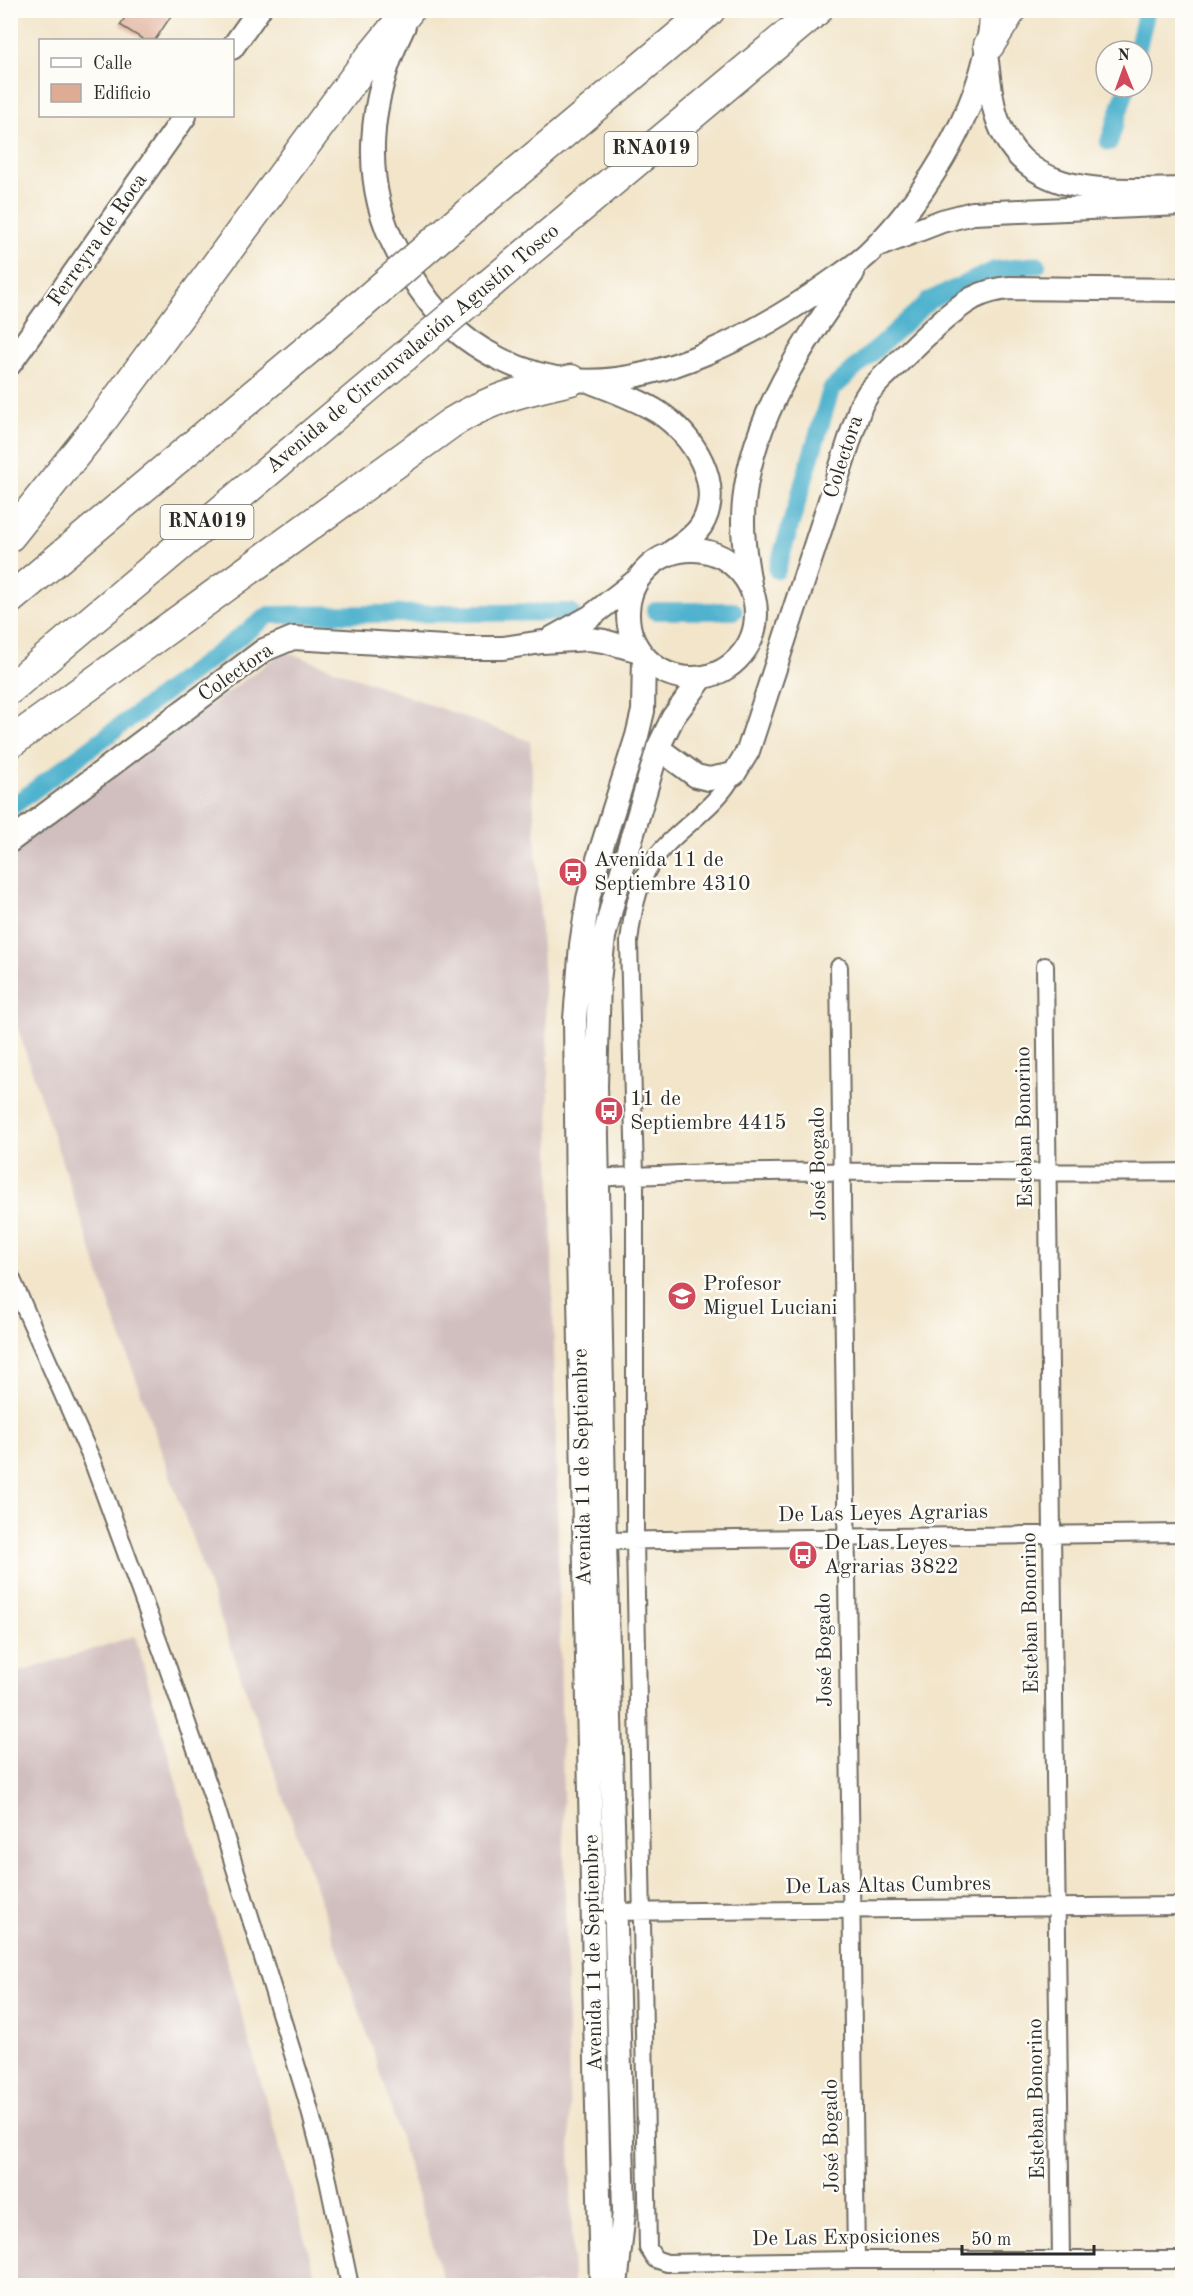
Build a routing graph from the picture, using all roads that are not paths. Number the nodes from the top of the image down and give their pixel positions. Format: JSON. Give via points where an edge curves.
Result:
{"nodes":[{"id":1,"x":259,"y":10,"type":"edge"},
{"id":2,"x":411,"y":10,"type":"edge"},
{"id":3,"x":710,"y":10,"type":"edge"},
{"id":4,"x":817,"y":10,"type":"edge"},
{"id":5,"x":991,"y":10,"type":"edge"},
{"id":6,"x":1011,"y":10,"type":"edge"},
{"id":7,"x":234,"y":45,"type":"edge"},
{"id":8,"x":988,"y":50,"type":"junction"},
{"id":9,"x":185,"y":117,"type":"edge"},
{"id":10,"x":1182,"y":189,"type":"edge"},
{"id":11,"x":1182,"y":204,"type":"edge"},
{"id":12,"x":870,"y":252,"type":"junction"},
{"id":13,"x":1182,"y":290,"type":"edge"},
{"id":14,"x":10,"y":364,"type":"edge"},
{"id":15,"x":579,"y":381,"type":"junction"},
{"id":16,"x":10,"y":536,"type":"edge"},
{"id":17,"x":669,"y":554,"type":"junction"},
{"id":18,"x":636,"y":581,"type":"junction"},
{"id":19,"x":751,"y":588,"type":"junction"},
{"id":20,"x":10,"y":599,"type":"edge"},
{"id":21,"x":542,"y":642,"type":"junction"},
{"id":22,"x":641,"y":654,"type":"junction"},
{"id":23,"x":703,"y":677,"type":"junction"},
{"id":24,"x":10,"y":689,"type":"edge"},
{"id":25,"x":10,"y":743,"type":"edge"},
{"id":26,"x":658,"y":747,"type":"junction"},
{"id":27,"x":734,"y":774,"type":"junction"},
{"id":28,"x":10,"y":841,"type":"edge"},
{"id":29,"x":1045,"y":966,"type":"dead end"},
{"id":30,"x":839,"y":967,"type":"dead end"},
{"id":31,"x":841,"y":1172,"type":"junction"},
{"id":32,"x":1182,"y":1172,"type":"edge"},
{"id":33,"x":1048,"y":1174,"type":"junction"},
{"id":34,"x":635,"y":1176,"type":"junction"},
{"id":35,"x":598,"y":1178,"type":"junction"},
{"id":36,"x":10,"y":1275,"type":"edge"},
{"id":37,"x":1182,"y":1533,"type":"edge"},
{"id":38,"x":1053,"y":1534,"type":"junction"},
{"id":39,"x":846,"y":1538,"type":"junction"},
{"id":40,"x":635,"y":1540,"type":"junction"},
{"id":41,"x":594,"y":1541,"type":"junction"},
{"id":42,"x":1182,"y":1906,"type":"edge"},
{"id":43,"x":1057,"y":1907,"type":"junction"},
{"id":44,"x":851,"y":1909,"type":"junction"},
{"id":45,"x":641,"y":1911,"type":"junction"},
{"id":46,"x":604,"y":1912,"type":"junction"},
{"id":47,"x":1061,"y":2259,"type":"junction"},
{"id":48,"x":856,"y":2260,"type":"junction"},
{"id":49,"x":1182,"y":2260,"type":"edge"},
{"id":50,"x":601,"y":2277,"type":"edge"},
{"id":51,"x":350,"y":2286,"type":"edge"},
{"id":52,"x":616,"y":2286,"type":"edge"}],
"edges":[{"from":1,"to":7,"type":"main road"},
{"from":2,"to":15,"type":"main road","via":[[386,71],[373,129],[376,198],[392,242],[424,295],[459,333],[503,360],[548,376]]},
{"from":2,"to":16,"type":"highway","via":[[364,65],[97,427]]},
{"from":3,"to":20,"type":"highway","number":"RNA019","bridge":true},
{"from":4,"to":24,"type":"highway","name":"Avenida de Circunvalación Agustín Tosco","number":"RNA019","bridge":true},
{"from":5,"to":8,"type":"main road"},
{"from":6,"to":8,"type":"highway"},
{"from":8,"to":10,"type":"main road","via":[[993,102],[1001,129],[1035,170],[1077,187]]},
{"from":8,"to":12,"type":"main road","via":[[971,100],[921,194]]},
{"from":9,"to":14,"type":"main road","name":"Ferreyra de Roca"},
{"from":11,"to":12,"type":"main road","via":[[974,213],[942,221]]},
{"from":12,"to":15,"type":"main road","via":[[788,311],[720,347],[641,374]]},
{"from":12,"to":19,"type":"main road","via":[[819,321],[786,375],[758,442],[744,502],[744,549]]},
{"from":13,"to":27,"type":"main road","name":"Colectora","via":[[993,290],[959,307],[869,392],[854,425],[748,751]]},
{"from":15,"to":17,"type":"main road","via":[[624,395],[658,412],[683,434],[699,457],[710,495],[705,517],[694,534]]},
{"from":15,"to":25,"type":"highway","via":[[502,397],[451,423]]},
{"from":17,"to":18,"type":"main road","via":[[650,565]]},
{"from":17,"to":19,"type":"main road","via":[[691,549],[722,557],[739,570]]},
{"from":18,"to":21,"type":"main road","name":"Colectora","via":[[590,617]]},
{"from":18,"to":22,"type":"main road","via":[[627,618]]},
{"from":19,"to":23,"type":"main road","via":[[756,616],[749,645],[730,666]]},
{"from":21,"to":22,"type":"main road","name":"Colectora","via":[[589,639]]},
{"from":21,"to":28,"type":"main road","name":"Colectora","via":[[462,648],[293,638],[275,644]]},
{"from":22,"to":23,"type":"main road","via":[[671,675]]},
{"from":22,"to":41,"type":"main road","name":"Avenida 11 de Septiembre","via":[[643,711],[588,899],[577,980],[575,1076]]},
{"from":23,"to":26,"type":"main road","name":"Avenida 11 de Septiembre","via":[[673,717]]},
{"from":26,"to":27,"type":"main road","via":[[696,776],[709,779]]},
{"from":26,"to":35,"type":"main road","name":"Avenida 11 de Septiembre","via":[[604,937],[596,1086]]},
{"from":27,"to":34,"type":"street","via":[[726,788],[652,863],[631,921]]},
{"from":29,"to":33,"type":"street","name":"Esteban Bonorino"},
{"from":30,"to":31,"type":"street","name":"José Bogado"},
{"from":31,"to":33,"type":"street"},
{"from":31,"to":34,"type":"street"},
{"from":31,"to":39,"type":"street","name":"José Bogado"},
{"from":32,"to":33,"type":"street"},
{"from":33,"to":38,"type":"street","name":"Esteban Bonorino"},
{"from":34,"to":35,"type":"street"},
{"from":34,"to":40,"type":"street"},
{"from":35,"to":41,"type":"main road","name":"Avenida 11 de Septiembre"},
{"from":36,"to":51,"type":"street","via":[[92,1460],[215,1804],[306,2096]]},
{"from":37,"to":38,"type":"street","name":"De Las Leyes Agrarias"},
{"from":38,"to":39,"type":"street","name":"De Las Leyes Agrarias"},
{"from":38,"to":43,"type":"street","name":"Esteban Bonorino"},
{"from":39,"to":40,"type":"street","name":"De Las Leyes Agrarias"},
{"from":39,"to":44,"type":"street","name":"José Bogado"},
{"from":40,"to":41,"type":"street","name":"De Las Leyes Agrarias"},
{"from":40,"to":45,"type":"street"},
{"from":41,"to":46,"type":"main road","name":"Avenida 11 de Septiembre"},
{"from":42,"to":43,"type":"street","name":"De Las Altas Cumbres"},
{"from":43,"to":44,"type":"street","name":"De Las Altas Cumbres"},
{"from":43,"to":47,"type":"street","name":"Esteban Bonorino"},
{"from":44,"to":45,"type":"street","name":"De Las Altas Cumbres"},
{"from":44,"to":48,"type":"street","name":"José Bogado"},
{"from":45,"to":46,"type":"street","name":"De Las Altas Cumbres"},
{"from":45,"to":48,"type":"street","name":"De Las Exposiciones","via":[[648,2248],[655,2259],[667,2263]]},
{"from":46,"to":50,"type":"main road","name":"Avenida 11 de Septiembre"},
{"from":46,"to":52,"type":"main road","name":"Avenida 11 de Septiembre","via":[[624,2211]]},
{"from":47,"to":48,"type":"street","name":"De Las Exposiciones"},
{"from":47,"to":49,"type":"street","name":"De Las Exposiciones"}]}
